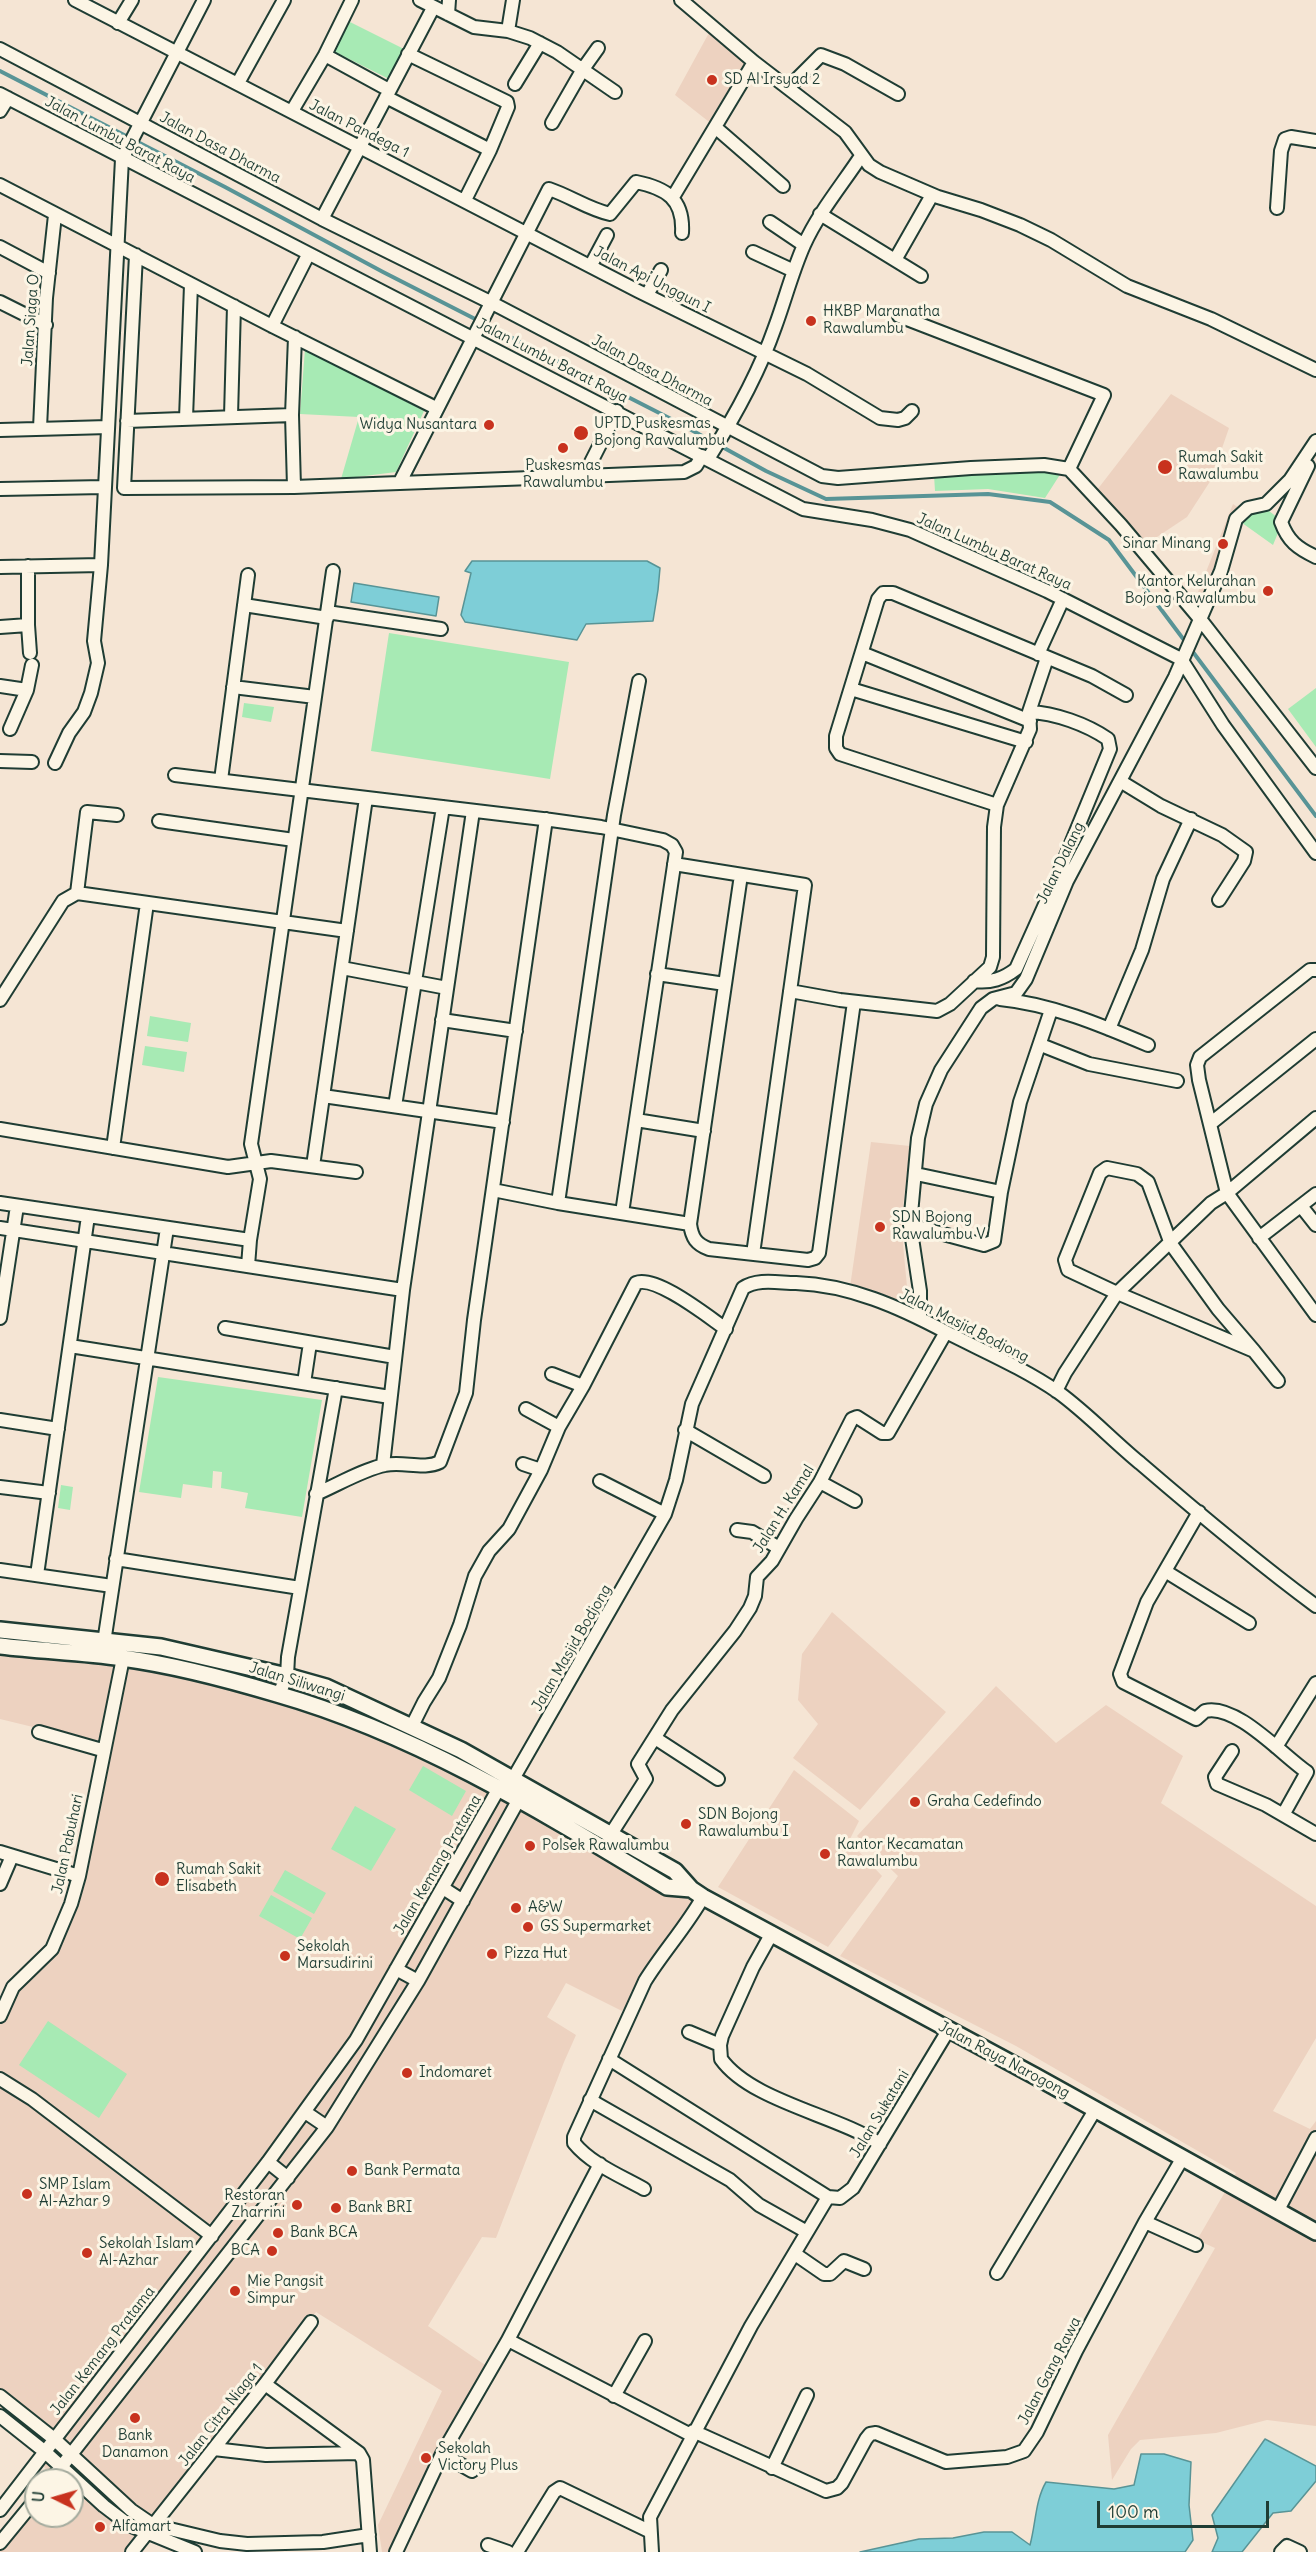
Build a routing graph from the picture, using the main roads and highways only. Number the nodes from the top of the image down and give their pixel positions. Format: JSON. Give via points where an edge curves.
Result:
{"nodes":[{"id":1,"x":0,"y":1630,"type":"edge"},
{"id":2,"x":0,"y":1646,"type":"edge"},
{"id":3,"x":565,"y":1818,"type":"junction"},
{"id":4,"x":697,"y":1893,"type":"junction"},
{"id":5,"x":1316,"y":2232,"type":"edge"}],
"edges":[{"from":1,"to":3,"type":"main road","name":"Jalan Siliwangi","via":[[161,1647],[326,1687],[513,1779]]},
{"from":2,"to":3,"type":"main road","name":"Jalan Siliwangi","via":[[123,1658],[279,1694],[406,1742]]},
{"from":3,"to":4,"type":"main road","name":"Jalan Raya Narogong","via":[[611,1834],[675,1871]]},
{"from":3,"to":4,"type":"main road","name":"Jalan Raya Narogong","via":[[666,1887]]},
{"from":4,"to":5,"type":"main road","name":"Jalan Raya Narogong"}]}
